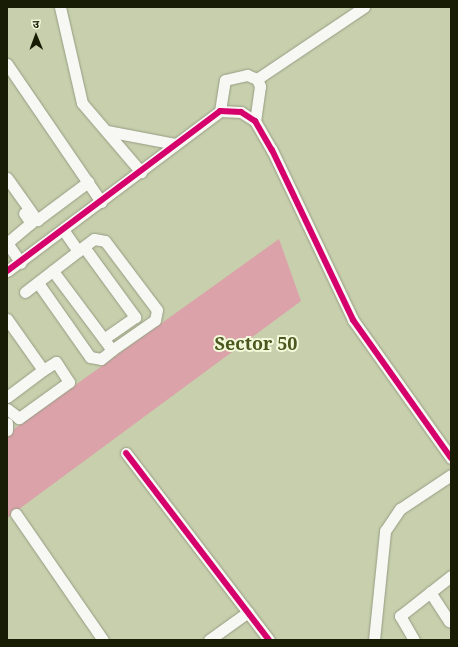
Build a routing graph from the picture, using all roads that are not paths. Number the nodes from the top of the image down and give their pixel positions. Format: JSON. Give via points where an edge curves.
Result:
{"nodes":[{"id":1,"x":364,"y":7,"type":"edge"},
{"id":2,"x":59,"y":8,"type":"edge"},
{"id":3,"x":7,"y":64,"type":"edge"},
{"id":4,"x":257,"y":79,"type":"junction"},
{"id":5,"x":220,"y":111,"type":"junction"},
{"id":6,"x":255,"y":121,"type":"junction"},
{"id":7,"x":107,"y":131,"type":"junction"},
{"id":8,"x":175,"y":144,"type":"junction"},
{"id":9,"x":141,"y":172,"type":"junction"},
{"id":10,"x":7,"y":178,"type":"edge"},
{"id":11,"x":88,"y":182,"type":"junction"},
{"id":12,"x":7,"y":190,"type":"edge"},
{"id":13,"x":101,"y":202,"type":"junction"},
{"id":14,"x":64,"y":231,"type":"junction"},
{"id":15,"x":7,"y":243,"type":"edge"},
{"id":16,"x":81,"y":249,"type":"junction"},
{"id":17,"x":21,"y":264,"type":"junction"},
{"id":18,"x":7,"y":271,"type":"edge"},
{"id":19,"x":53,"y":271,"type":"junction"},
{"id":20,"x":38,"y":283,"type":"junction"},
{"id":21,"x":25,"y":292,"type":"dead end"},
{"id":22,"x":7,"y":319,"type":"edge"},
{"id":23,"x":104,"y":339,"type":"junction"},
{"id":24,"x":112,"y":350,"type":"junction"},
{"id":25,"x":43,"y":370,"type":"junction"},
{"id":26,"x":7,"y":397,"type":"edge"},
{"id":27,"x":7,"y":409,"type":"edge"},
{"id":28,"x":7,"y":423,"type":"edge"},
{"id":29,"x":7,"y":430,"type":"edge"},
{"id":30,"x":126,"y":453,"type":"dead end"},
{"id":31,"x":451,"y":458,"type":"edge"},
{"id":32,"x":451,"y":475,"type":"edge"},
{"id":33,"x":16,"y":514,"type":"dead end"},
{"id":34,"x":451,"y":576,"type":"edge"},
{"id":35,"x":430,"y":592,"type":"junction"},
{"id":36,"x":248,"y":612,"type":"junction"},
{"id":37,"x":449,"y":621,"type":"dead end"},
{"id":38,"x":103,"y":640,"type":"edge"},
{"id":39,"x":209,"y":640,"type":"edge"},
{"id":40,"x":270,"y":640,"type":"edge"},
{"id":41,"x":374,"y":640,"type":"edge"},
{"id":42,"x":414,"y":640,"type":"edge"}],
"edges":[{"from":1,"to":4,"type":"street"},
{"from":2,"to":7,"type":"street","via":[[82,103]]},
{"from":3,"to":11,"type":"street"},
{"from":4,"to":5,"type":"street","via":[[237,75],[225,80]]},
{"from":4,"to":6,"type":"street","via":[[261,93]]},
{"from":5,"to":6,"type":"street","via":[[241,112]]},
{"from":5,"to":8,"type":"street"},
{"from":6,"to":31,"type":"street","via":[[353,320]]},
{"from":7,"to":8,"type":"street"},
{"from":7,"to":9,"type":"street"},
{"from":8,"to":9,"type":"street"},
{"from":9,"to":13,"type":"street"},
{"from":10,"to":11,"type":"street","via":[[37,220]]},
{"from":11,"to":13,"type":"street"},
{"from":12,"to":15,"type":"street","via":[[31,223]]},
{"from":13,"to":14,"type":"street"},
{"from":14,"to":16,"type":"street"},
{"from":14,"to":17,"type":"street"},
{"from":15,"to":17,"type":"street"},
{"from":16,"to":19,"type":"street"},
{"from":16,"to":23,"type":"street","via":[[135,317]]},
{"from":16,"to":24,"type":"street","via":[[94,239],[105,241],[157,310],[154,320]]},
{"from":17,"to":18,"type":"street"},
{"from":19,"to":20,"type":"street"},
{"from":19,"to":23,"type":"street"},
{"from":20,"to":21,"type":"street"},
{"from":20,"to":24,"type":"street","via":[[90,357],[101,359]]},
{"from":22,"to":25,"type":"street"},
{"from":23,"to":24,"type":"street"},
{"from":25,"to":26,"type":"street"},
{"from":25,"to":27,"type":"street","via":[[56,362],[69,382],[19,418]]},
{"from":28,"to":29,"type":"street"},
{"from":30,"to":36,"type":"street"},
{"from":32,"to":41,"type":"street","via":[[400,509],[385,531]]},
{"from":33,"to":38,"type":"street"},
{"from":34,"to":35,"type":"street"},
{"from":35,"to":37,"type":"street"},
{"from":35,"to":42,"type":"street","via":[[400,616]]},
{"from":36,"to":39,"type":"street"},
{"from":36,"to":40,"type":"street"}]}
